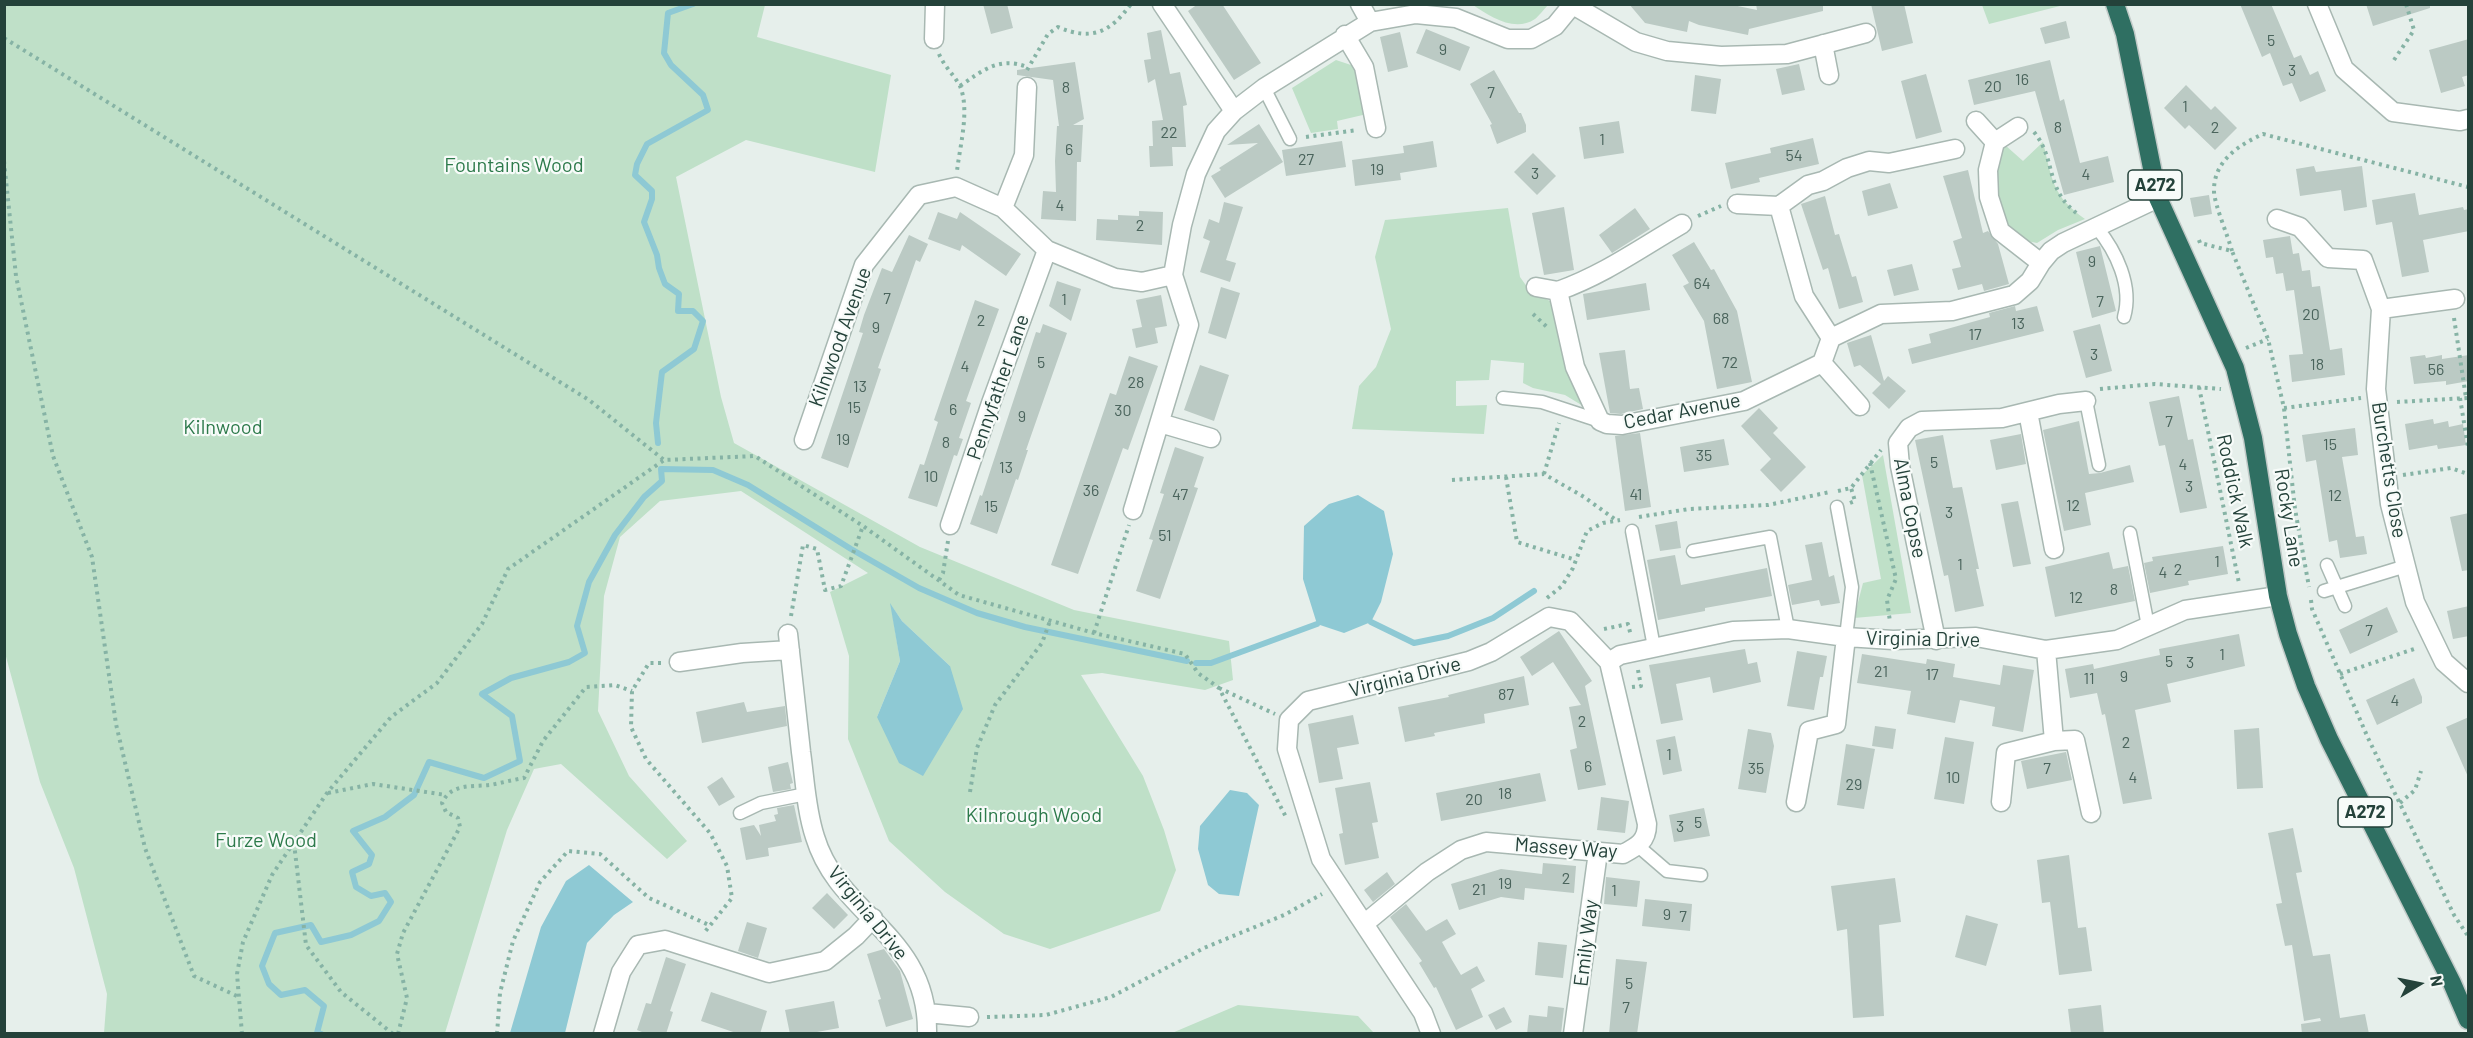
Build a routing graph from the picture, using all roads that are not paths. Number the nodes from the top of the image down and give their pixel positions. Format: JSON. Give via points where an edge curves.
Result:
{"nodes":[{"id":1,"x":935,"y":4,"type":"edge"},
{"id":2,"x":1162,"y":4,"type":"edge"},
{"id":3,"x":1360,"y":4,"type":"edge"},
{"id":4,"x":2115,"y":4,"type":"edge"},
{"id":5,"x":2317,"y":4,"type":"edge"},
{"id":6,"x":1573,"y":5,"type":"edge"},
{"id":7,"x":1370,"y":22,"type":"junction"},
{"id":8,"x":1866,"y":33,"type":"dead end"},
{"id":9,"x":1345,"y":35,"type":"junction"},
{"id":10,"x":934,"y":39,"type":"road end"},
{"id":11,"x":1823,"y":44,"type":"junction"},
{"id":12,"x":1829,"y":75,"type":"dead end"},
{"id":13,"x":1027,"y":87,"type":"road end"},
{"id":14,"x":1264,"y":88,"type":"junction"},
{"id":15,"x":1234,"y":111,"type":"junction"},
{"id":16,"x":2469,"y":119,"type":"edge"},
{"id":17,"x":1976,"y":121,"type":"dead end"},
{"id":18,"x":2022,"y":126,"type":"road end"},
{"id":19,"x":1376,"y":128,"type":"road end"},
{"id":20,"x":1290,"y":139,"type":"road end"},
{"id":21,"x":1995,"y":142,"type":"junction"},
{"id":22,"x":1956,"y":149,"type":"dead end"},
{"id":23,"x":2158,"y":198,"type":"junction"},
{"id":24,"x":1737,"y":204,"type":"road end"},
{"id":25,"x":1779,"y":206,"type":"junction"},
{"id":26,"x":1003,"y":208,"type":"junction"},
{"id":27,"x":2277,"y":219,"type":"dead end"},
{"id":28,"x":1682,"y":224,"type":"road end"},
{"id":29,"x":2097,"y":228,"type":"junction"},
{"id":30,"x":1047,"y":250,"type":"junction"},
{"id":31,"x":2041,"y":263,"type":"junction"},
{"id":32,"x":1173,"y":275,"type":"junction"},
{"id":33,"x":1536,"y":287,"type":"dead end"},
{"id":34,"x":1558,"y":291,"type":"junction"},
{"id":35,"x":2453,"y":299,"type":"road end"},
{"id":36,"x":2381,"y":309,"type":"junction"},
{"id":37,"x":2124,"y":317,"type":"dead end"},
{"id":38,"x":1831,"y":338,"type":"junction"},
{"id":39,"x":1822,"y":363,"type":"junction"},
{"id":40,"x":2092,"y":395,"type":"joint"},
{"id":41,"x":1503,"y":398,"type":"dead end"},
{"id":42,"x":1860,"y":406,"type":"dead end"},
{"id":43,"x":2028,"y":412,"type":"junction"},
{"id":44,"x":1599,"y":421,"type":"junction"},
{"id":45,"x":1160,"y":423,"type":"junction"},
{"id":46,"x":1211,"y":438,"type":"dead end"},
{"id":47,"x":804,"y":440,"type":"dead end"},
{"id":48,"x":2099,"y":465,"type":"dead end"},
{"id":49,"x":1837,"y":507,"type":"dead end"},
{"id":50,"x":1134,"y":510,"type":"road end"},
{"id":51,"x":951,"y":525,"type":"road end"},
{"id":52,"x":1631,"y":525,"type":"road end"},
{"id":53,"x":2130,"y":533,"type":"dead end"},
{"id":54,"x":2054,"y":549,"type":"dead end"},
{"id":55,"x":1693,"y":551,"type":"dead end"},
{"id":56,"x":2326,"y":565,"type":"dead end"},
{"id":57,"x":2406,"y":566,"type":"junction"},
{"id":58,"x":2330,"y":589,"type":"junction"},
{"id":59,"x":2278,"y":596,"type":"junction"},
{"id":60,"x":2345,"y":606,"type":"dead end"},
{"id":61,"x":2148,"y":626,"type":"junction"},
{"id":62,"x":1788,"y":629,"type":"junction"},
{"id":63,"x":1846,"y":637,"type":"junction"},
{"id":64,"x":1936,"y":640,"type":"junction"},
{"id":65,"x":1654,"y":647,"type":"junction"},
{"id":66,"x":2046,"y":650,"type":"junction"},
{"id":67,"x":679,"y":662,"type":"road end"},
{"id":68,"x":1609,"y":662,"type":"junction"},
{"id":69,"x":2469,"y":683,"type":"edge"},
{"id":70,"x":2054,"y":741,"type":"junction"},
{"id":71,"x":806,"y":794,"type":"junction"},
{"id":72,"x":1796,"y":802,"type":"dead end"},
{"id":73,"x":2001,"y":802,"type":"dead end"},
{"id":74,"x":740,"y":813,"type":"dead end"},
{"id":75,"x":2091,"y":813,"type":"dead end"},
{"id":76,"x":1638,"y":846,"type":"junction"},
{"id":77,"x":1598,"y":852,"type":"junction"},
{"id":78,"x":1701,"y":875,"type":"dead end"},
{"id":79,"x":873,"y":918,"type":"junction"},
{"id":80,"x":1364,"y":924,"type":"junction"},
{"id":81,"x":927,"y":1013,"type":"junction"},
{"id":82,"x":969,"y":1017,"type":"road end"},
{"id":83,"x":2469,"y":1020,"type":"edge"},
{"id":84,"x":603,"y":1034,"type":"edge"},
{"id":85,"x":927,"y":1034,"type":"edge"},
{"id":86,"x":1431,"y":1034,"type":"edge"},
{"id":87,"x":1573,"y":1034,"type":"edge"}],
"edges":[{"from":1,"to":10,"type":"street"},
{"from":2,"to":15,"type":"street"},
{"from":3,"to":7,"type":"street"},
{"from":4,"to":23,"type":"highway","name":"Rocky Lane","number":"A272","via":[[2125,33]]},
{"from":5,"to":16,"type":"street","via":[[2344,69],[2393,112],[2460,122]]},
{"from":6,"to":7,"type":"street","via":[[1555,26],[1532,39],[1508,39],[1456,18],[1416,14]]},
{"from":6,"to":11,"type":"street","via":[[1636,42],[1667,51],[1721,56],[1787,54]]},
{"from":7,"to":9,"type":"street"},
{"from":8,"to":11,"type":"street"},
{"from":9,"to":14,"type":"street"},
{"from":9,"to":19,"type":"street","via":[[1364,67]]},
{"from":11,"to":12,"type":"street"},
{"from":13,"to":26,"type":"street","via":[[1024,155]]},
{"from":14,"to":15,"type":"street"},
{"from":14,"to":20,"type":"lane"},
{"from":15,"to":32,"type":"street","via":[[1216,131],[1196,174]]},
{"from":17,"to":21,"type":"street"},
{"from":18,"to":21,"type":"street"},
{"from":21,"to":31,"type":"street","via":[[1988,170],[1989,197],[2000,231]]},
{"from":22,"to":25,"type":"street","via":[[1889,163],[1869,161],[1847,168],[1808,185]]},
{"from":23,"to":29,"type":"street"},
{"from":23,"to":59,"type":"highway","name":"Rocky Lane","number":"A272","via":[[2235,368],[2253,438]]},
{"from":24,"to":25,"type":"street"},
{"from":25,"to":38,"type":"street","via":[[1804,296]]},
{"from":26,"to":30,"type":"street"},
{"from":26,"to":47,"type":"street","name":"Kilnwood Avenue","via":[[956,187],[919,195],[864,265]]},
{"from":27,"to":36,"type":"street","name":"Burchetts Close","via":[[2300,227],[2328,258],[2363,260]]},
{"from":28,"to":34,"type":"street","via":[[1617,265]]},
{"from":29,"to":31,"type":"street","via":[[2063,243]]},
{"from":29,"to":37,"type":"lane","via":[[2109,242],[2120,266],[2127,306]]},
{"from":30,"to":32,"type":"street","via":[[1115,278],[1142,282]]},
{"from":30,"to":51,"type":"street","name":"Pennyfather Lane"},
{"from":31,"to":38,"type":"street","via":[[2030,281],[2014,295],[1952,311],[1881,314]]},
{"from":32,"to":45,"type":"street","via":[[1189,325]]},
{"from":33,"to":34,"type":"street"},
{"from":34,"to":44,"type":"street","name":"Cedar Avenue","via":[[1575,367]]},
{"from":35,"to":36,"type":"street"},
{"from":36,"to":57,"type":"street","name":"Burchetts Close","via":[[2378,400],[2391,504]]},
{"from":38,"to":39,"type":"street"},
{"from":39,"to":42,"type":"street"},
{"from":39,"to":44,"type":"street","name":"Cedar Avenue","via":[[1744,401],[1622,425]]},
{"from":40,"to":43,"type":"street","name":"Alma Copse"},
{"from":40,"to":48,"type":"lane"},
{"from":41,"to":44,"type":"lane","via":[[1542,402]]},
{"from":43,"to":54,"type":"street"},
{"from":43,"to":64,"type":"street","name":"Alma Copse","via":[[2002,418],[1922,421],[1909,428],[1898,443]]},
{"from":45,"to":46,"type":"street"},
{"from":45,"to":50,"type":"street"},
{"from":49,"to":63,"type":"lane","via":[[1852,587]]},
{"from":52,"to":65,"type":"lane"},
{"from":53,"to":61,"type":"lane"},
{"from":55,"to":62,"type":"lane","via":[[1770,537]]},
{"from":56,"to":58,"type":"lane"},
{"from":57,"to":58,"type":"lane"},
{"from":57,"to":69,"type":"street","name":"Burchetts Close","via":[[2415,602],[2444,662]]},
{"from":58,"to":60,"type":"lane"},
{"from":59,"to":61,"type":"street","name":"Virginia Drive","via":[[2185,610]]},
{"from":59,"to":83,"type":"highway","name":"Rocky Lane","number":"A272","via":[[2306,686],[2329,739]]},
{"from":61,"to":66,"type":"street","name":"Virginia Drive","via":[[2118,640]]},
{"from":62,"to":63,"type":"street","name":"Virginia Drive"},
{"from":62,"to":65,"type":"street","name":"Virginia Drive","via":[[1733,631]]},
{"from":63,"to":64,"type":"street","name":"Virginia Drive"},
{"from":63,"to":72,"type":"street","name":"Virginia Drive","via":[[1836,724],[1809,731]]},
{"from":64,"to":66,"type":"street","name":"Virginia Drive","via":[[1976,637]]},
{"from":65,"to":68,"type":"street","name":"Virginia Drive","via":[[1620,655]]},
{"from":66,"to":70,"type":"street"},
{"from":67,"to":71,"type":"street","name":"Virginia Drive","via":[[789,642]]},
{"from":68,"to":76,"type":"street","name":"Massey Way","via":[[1647,824],[1647,836]]},
{"from":68,"to":80,"type":"street","name":"Virginia Drive","via":[[1570,621],[1549,617],[1469,661],[1308,701],[1289,720],[1287,748],[1321,859]]},
{"from":70,"to":73,"type":"street","via":[[2006,753]]},
{"from":70,"to":75,"type":"street","via":[[2075,740]]},
{"from":71,"to":74,"type":"lane","via":[[761,803]]},
{"from":71,"to":79,"type":"street","name":"Virginia Drive","via":[[815,838],[832,874]]},
{"from":76,"to":77,"type":"street","name":"Massey Way","via":[[1623,854]]},
{"from":76,"to":78,"type":"lane","via":[[1667,871]]},
{"from":77,"to":80,"type":"street","name":"Massey Way","via":[[1486,842],[1461,850],[1427,872]]},
{"from":77,"to":87,"type":"street","name":"Emily Way"},
{"from":79,"to":81,"type":"street","name":"Virginia Drive","via":[[905,955],[922,989]]},
{"from":79,"to":84,"type":"street","via":[[825,961],[769,973],[665,940],[638,945],[621,972]]},
{"from":80,"to":86,"type":"street","via":[[1423,1013]]},
{"from":81,"to":82,"type":"street"},
{"from":81,"to":85,"type":"street","name":"Virginia Drive"}]}
